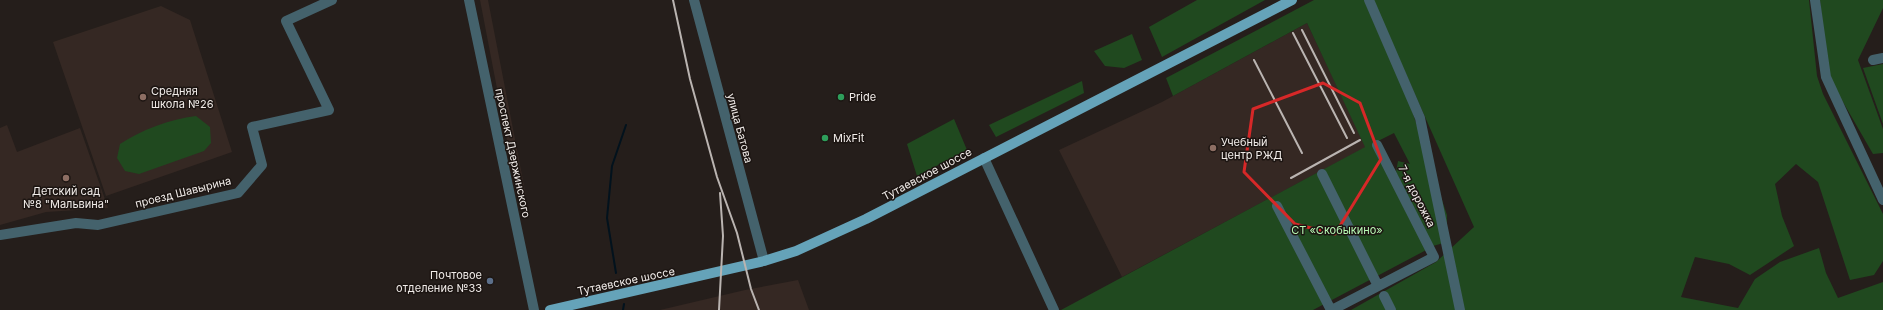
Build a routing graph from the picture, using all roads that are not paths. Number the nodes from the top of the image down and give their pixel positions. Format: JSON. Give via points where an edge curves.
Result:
{"nodes":[{"id":1,"x":332,"y":0,"type":"edge"},
{"id":2,"x":469,"y":0,"type":"edge"},
{"id":3,"x":694,"y":0,"type":"edge"},
{"id":4,"x":1292,"y":0,"type":"edge"},
{"id":5,"x":1369,"y":0,"type":"edge"},
{"id":6,"x":1815,"y":0,"type":"edge"},
{"id":7,"x":1377,"y":145,"type":"dead end"},
{"id":8,"x":984,"y":158,"type":"junction"},
{"id":9,"x":1322,"y":174,"type":"dead end"},
{"id":10,"x":1883,"y":200,"type":"edge"},
{"id":11,"x":1277,"y":206,"type":"dead end"},
{"id":12,"x":0,"y":235,"type":"edge"},
{"id":13,"x":764,"y":261,"type":"junction"},
{"id":14,"x":1378,"y":286,"type":"junction"},
{"id":15,"x":1384,"y":296,"type":"dead end"},
{"id":16,"x":534,"y":310,"type":"edge"},
{"id":17,"x":550,"y":310,"type":"edge"},
{"id":18,"x":1054,"y":310,"type":"edge"},
{"id":19,"x":1332,"y":310,"type":"edge"},
{"id":20,"x":1391,"y":310,"type":"edge"},
{"id":21,"x":1460,"y":310,"type":"edge"}],
"edges":[{"from":1,"to":12,"type":"street","name":"проезд Шавырина","via":[[286,21],[329,110],[252,127],[262,165],[238,193],[98,225],[76,223]]},
{"from":2,"to":16,"type":"street","name":"проспект Дзержинского"},
{"from":3,"to":13,"type":"street","name":"улица Батова"},
{"from":4,"to":8,"type":"main road","name":"Тутаевское шоссе"},
{"from":5,"to":21,"type":"street","via":[[1420,118]]},
{"from":6,"to":10,"type":"street","via":[[1826,77]]},
{"from":7,"to":14,"type":"street","name":"7-я дорожка","via":[[1434,257]]},
{"from":8,"to":13,"type":"main road","name":"Тутаевское шоссе","via":[[835,234]]},
{"from":8,"to":18,"type":"street"},
{"from":9,"to":14,"type":"street"},
{"from":11,"to":19,"type":"street"},
{"from":13,"to":17,"type":"main road","name":"Тутаевское шоссе"},
{"from":14,"to":19,"type":"street"},
{"from":15,"to":20,"type":"street"}]}
